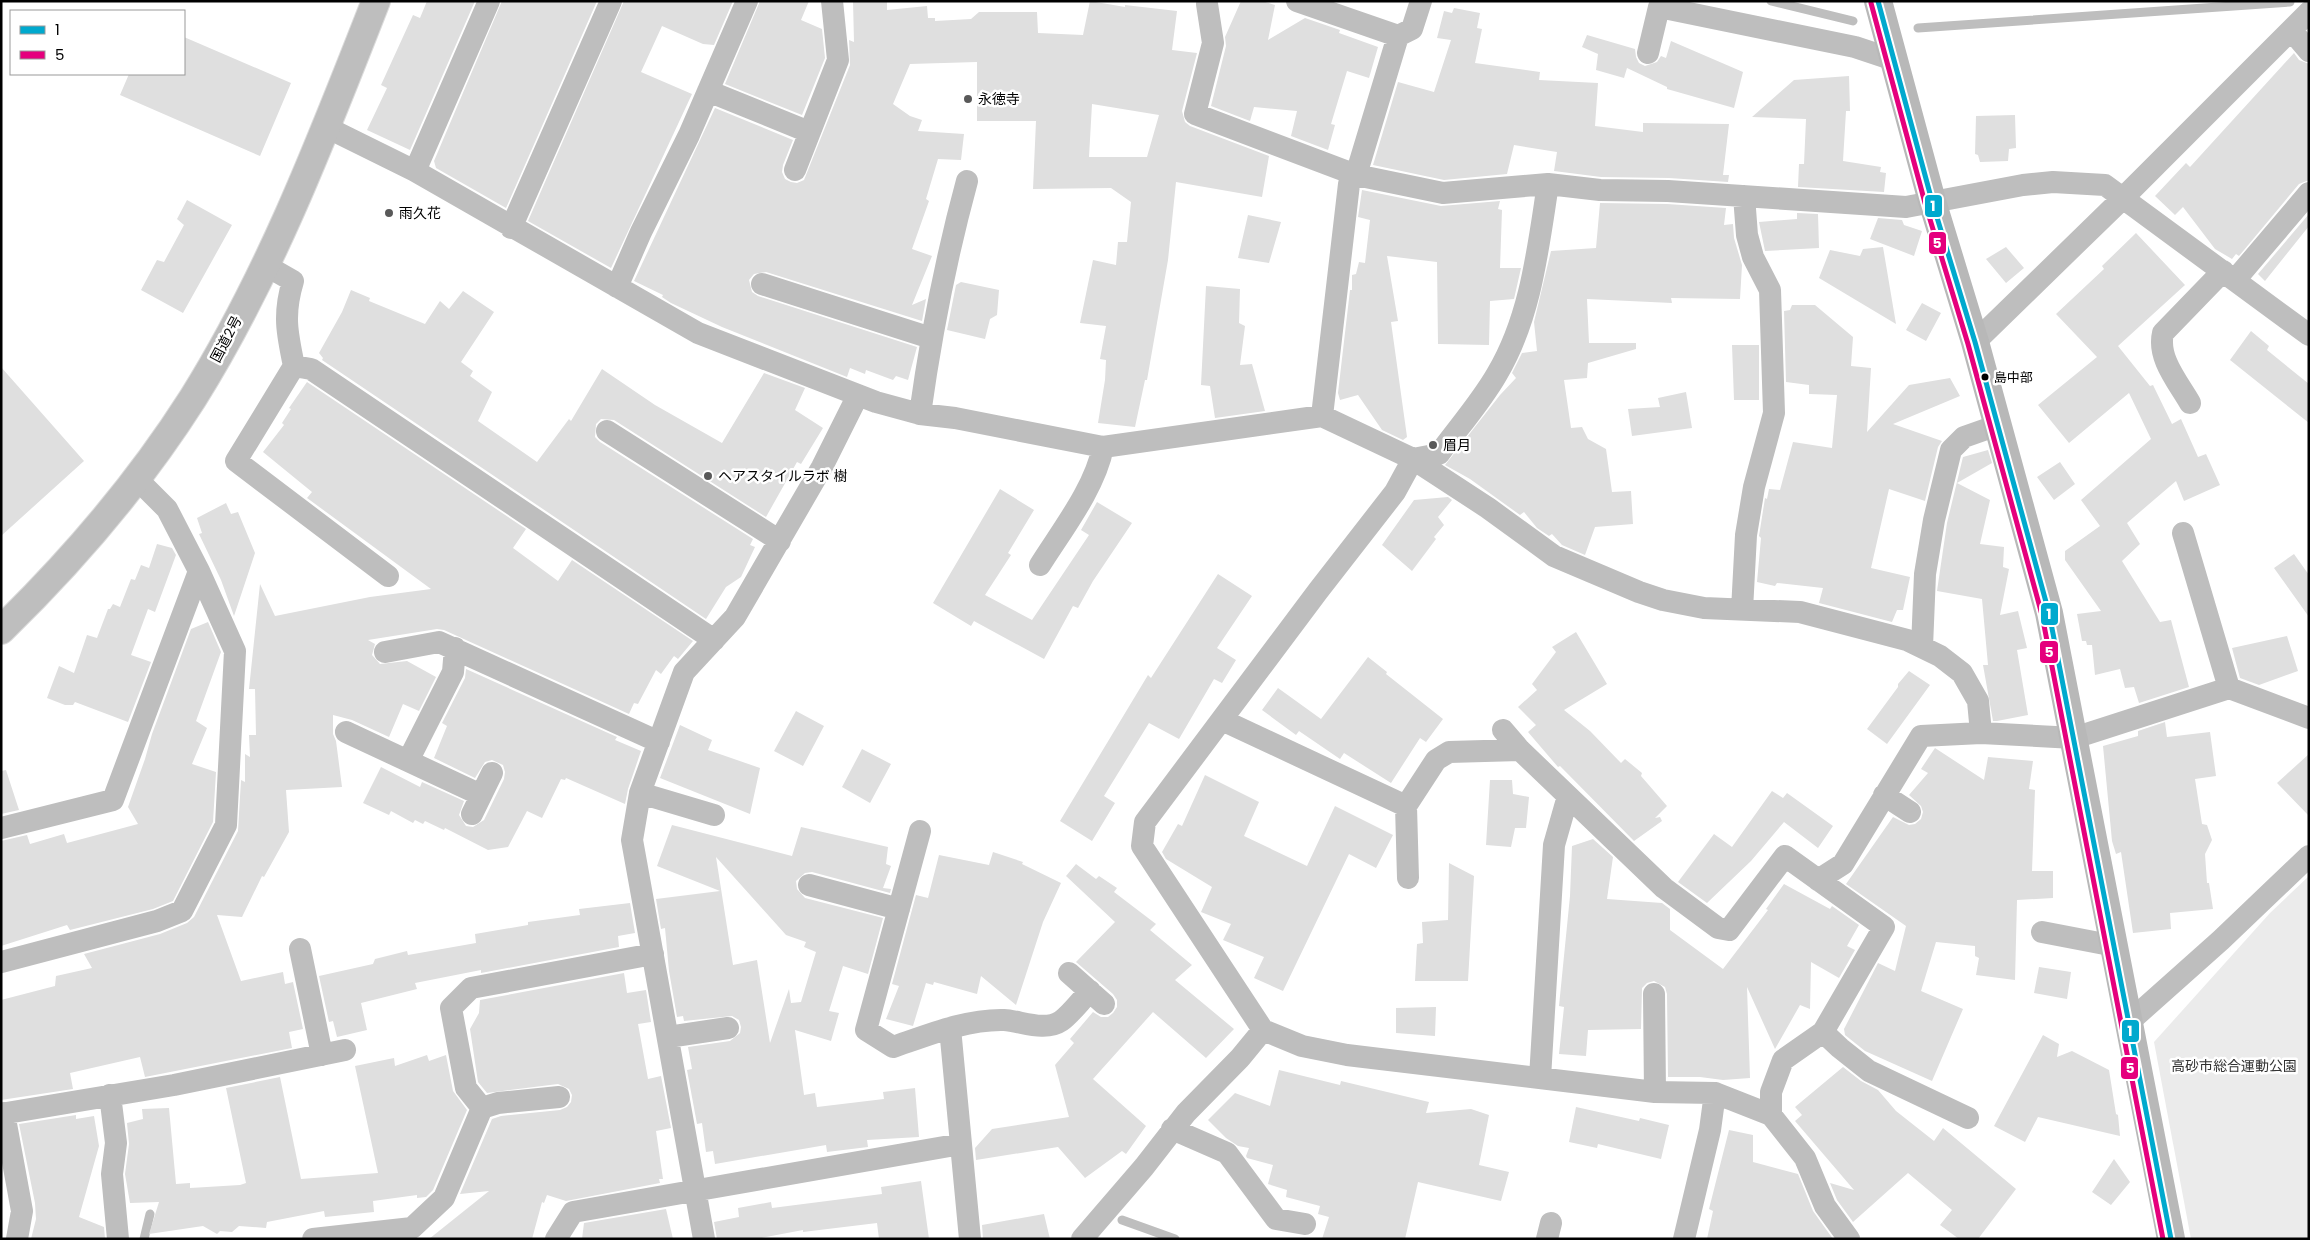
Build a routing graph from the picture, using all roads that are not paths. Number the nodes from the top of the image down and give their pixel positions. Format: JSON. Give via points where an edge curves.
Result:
{"nodes":[{"id":1,"x":376,"y":1,"type":"edge"},
{"id":2,"x":489,"y":1,"type":"edge"},
{"id":3,"x":611,"y":1,"type":"edge"},
{"id":4,"x":747,"y":1,"type":"edge"},
{"id":5,"x":832,"y":1,"type":"edge"},
{"id":6,"x":1298,"y":1,"type":"edge"},
{"id":7,"x":1421,"y":1,"type":"edge"},
{"id":8,"x":1878,"y":1,"type":"edge"},
{"id":9,"x":1204,"y":2,"type":"edge"},
{"id":10,"x":1724,"y":10,"type":"edge"},
{"id":11,"x":2309,"y":12,"type":"edge"},
{"id":12,"x":2291,"y":30,"type":"junction"},
{"id":13,"x":1398,"y":36,"type":"junction"},
{"id":14,"x":2309,"y":51,"type":"edge"},
{"id":15,"x":1648,"y":53,"type":"dead end"},
{"id":16,"x":1894,"y":60,"type":"junction"},
{"id":17,"x":708,"y":91,"type":"junction"},
{"id":18,"x":326,"y":127,"type":"junction"},
{"id":19,"x":809,"y":132,"type":"junction"},
{"id":20,"x":795,"y":170,"type":"dead end"},
{"id":21,"x":415,"y":171,"type":"junction"},
{"id":22,"x":1356,"y":175,"type":"junction"},
{"id":23,"x":968,"y":181,"type":"dead end"},
{"id":24,"x":1548,"y":184,"type":"junction"},
{"id":25,"x":2309,"y":194,"type":"edge"},
{"id":26,"x":1744,"y":196,"type":"junction"},
{"id":27,"x":2123,"y":198,"type":"junction"},
{"id":28,"x":1932,"y":201,"type":"junction"},
{"id":29,"x":511,"y":228,"type":"junction"},
{"id":30,"x":264,"y":265,"type":"junction"},
{"id":31,"x":2229,"y":276,"type":"junction"},
{"id":32,"x":762,"y":284,"type":"dead end"},
{"id":33,"x":617,"y":286,"type":"junction"},
{"id":34,"x":2309,"y":335,"type":"edge"},
{"id":35,"x":931,"y":338,"type":"junction"},
{"id":36,"x":1975,"y":342,"type":"junction"},
{"id":37,"x":294,"y":366,"type":"junction"},
{"id":38,"x":858,"y":395,"type":"junction"},
{"id":39,"x":2190,"y":403,"type":"dead end"},
{"id":40,"x":920,"y":414,"type":"junction"},
{"id":41,"x":1322,"y":416,"type":"junction"},
{"id":42,"x":1998,"y":425,"type":"junction"},
{"id":43,"x":607,"y":431,"type":"dead end"},
{"id":44,"x":1102,"y":455,"type":"junction"},
{"id":45,"x":1414,"y":459,"type":"junction"},
{"id":46,"x":137,"y":479,"type":"junction"},
{"id":47,"x":2183,"y":533,"type":"dead end"},
{"id":48,"x":780,"y":541,"type":"junction"},
{"id":49,"x":1040,"y":566,"type":"dead end"},
{"id":50,"x":199,"y":571,"type":"junction"},
{"id":51,"x":388,"y":576,"type":"dead end"},
{"id":52,"x":1742,"y":610,"type":"junction"},
{"id":53,"x":1,"y":630,"type":"edge"},
{"id":54,"x":714,"y":640,"type":"junction"},
{"id":55,"x":455,"y":648,"type":"junction"},
{"id":56,"x":1922,"y":648,"type":"junction"},
{"id":57,"x":385,"y":652,"type":"dead end"},
{"id":58,"x":2229,"y":688,"type":"junction"},
{"id":59,"x":2309,"y":718,"type":"edge"},
{"id":60,"x":1222,"y":720,"type":"junction"},
{"id":61,"x":1503,"y":730,"type":"dead end"},
{"id":62,"x":346,"y":732,"type":"dead end"},
{"id":63,"x":1981,"y":733,"type":"junction"},
{"id":64,"x":2074,"y":738,"type":"junction"},
{"id":65,"x":660,"y":742,"type":"junction"},
{"id":66,"x":1520,"y":750,"type":"junction"},
{"id":67,"x":408,"y":761,"type":"junction"},
{"id":68,"x":492,"y":772,"type":"dead end"},
{"id":69,"x":640,"y":793,"type":"junction"},
{"id":70,"x":1884,"y":795,"type":"junction"},
{"id":71,"x":1568,"y":796,"type":"junction"},
{"id":72,"x":1406,"y":806,"type":"junction"},
{"id":73,"x":1910,"y":812,"type":"dead end"},
{"id":74,"x":714,"y":816,"type":"dead end"},
{"id":75,"x":1,"y":828,"type":"edge"},
{"id":76,"x":920,"y":832,"type":"dead end"},
{"id":77,"x":2309,"y":856,"type":"edge"},
{"id":78,"x":1408,"y":878,"type":"dead end"},
{"id":79,"x":1818,"y":880,"type":"junction"},
{"id":80,"x":809,"y":885,"type":"dead end"},
{"id":81,"x":899,"y":909,"type":"junction"},
{"id":82,"x":2042,"y":932,"type":"dead end"},
{"id":83,"x":2115,"y":946,"type":"junction"},
{"id":84,"x":300,"y":949,"type":"dead end"},
{"id":85,"x":653,"y":954,"type":"junction"},
{"id":86,"x":1,"y":962,"type":"edge"},
{"id":87,"x":1069,"y":973,"type":"dead end"},
{"id":88,"x":1654,"y":994,"type":"dead end"},
{"id":89,"x":2129,"y":1022,"type":"junction"},
{"id":90,"x":728,"y":1028,"type":"dead end"},
{"id":91,"x":950,"y":1028,"type":"junction"},
{"id":92,"x":1263,"y":1030,"type":"junction"},
{"id":93,"x":1824,"y":1032,"type":"junction"},
{"id":94,"x":668,"y":1037,"type":"junction"},
{"id":95,"x":345,"y":1050,"type":"dead end"},
{"id":96,"x":322,"y":1055,"type":"junction"},
{"id":97,"x":1540,"y":1078,"type":"junction"},
{"id":98,"x":1655,"y":1092,"type":"junction"},
{"id":99,"x":1715,"y":1093,"type":"junction"},
{"id":100,"x":110,"y":1095,"type":"junction"},
{"id":101,"x":559,"y":1097,"type":"dead end"},
{"id":102,"x":482,"y":1108,"type":"junction"},
{"id":103,"x":2,"y":1114,"type":"edge"},
{"id":104,"x":1771,"y":1115,"type":"junction"},
{"id":105,"x":1968,"y":1118,"type":"dead end"},
{"id":106,"x":1172,"y":1129,"type":"junction"},
{"id":107,"x":961,"y":1144,"type":"junction"},
{"id":108,"x":695,"y":1190,"type":"junction"},
{"id":109,"x":1305,"y":1224,"type":"dead end"},
{"id":110,"x":17,"y":1239,"type":"edge"},
{"id":111,"x":118,"y":1239,"type":"edge"},
{"id":112,"x":313,"y":1239,"type":"edge"},
{"id":113,"x":556,"y":1239,"type":"edge"},
{"id":114,"x":704,"y":1239,"type":"edge"},
{"id":115,"x":970,"y":1239,"type":"edge"},
{"id":116,"x":1082,"y":1239,"type":"edge"},
{"id":117,"x":1684,"y":1239,"type":"edge"},
{"id":118,"x":1849,"y":1239,"type":"edge"},
{"id":119,"x":2171,"y":1239,"type":"edge"}],
"edges":[{"from":1,"to":18,"type":"highway","name":"国道2号"},
{"from":2,"to":21,"type":"street"},
{"from":3,"to":29,"type":"street"},
{"from":4,"to":17,"type":"street"},
{"from":5,"to":19,"type":"street","via":[[838,60]]},
{"from":6,"to":13,"type":"street"},
{"from":7,"to":13,"type":"street","via":[[1412,29]]},
{"from":8,"to":16,"type":"main road"},
{"from":9,"to":22,"type":"street","via":[[1213,43],[1195,114]]},
{"from":10,"to":15,"type":"street","via":[[1659,7]]},
{"from":10,"to":16,"type":"street"},
{"from":11,"to":12,"type":"street"},
{"from":12,"to":14,"type":"street"},
{"from":12,"to":27,"type":"street"},
{"from":13,"to":22,"type":"street"},
{"from":16,"to":28,"type":"main road"},
{"from":17,"to":19,"type":"street"},
{"from":17,"to":33,"type":"street"},
{"from":18,"to":21,"type":"street"},
{"from":18,"to":30,"type":"highway","name":"国道2号"},
{"from":19,"to":20,"type":"street"},
{"from":21,"to":29,"type":"street"},
{"from":22,"to":24,"type":"street","via":[[1443,193]]},
{"from":22,"to":41,"type":"street","via":[[1349,184]]},
{"from":23,"to":35,"type":"street","via":[[954,229]]},
{"from":24,"to":26,"type":"street","via":[[1600,190]]},
{"from":24,"to":45,"type":"street","via":[[1535,267],[1520,322],[1498,374],[1439,454]]},
{"from":25,"to":31,"type":"street"},
{"from":26,"to":28,"type":"street","via":[[1906,207]]},
{"from":26,"to":52,"type":"street","via":[[1753,257],[1770,290],[1774,413],[1754,487],[1746,534]]},
{"from":27,"to":28,"type":"street","via":[[2104,185],[2053,182]]},
{"from":27,"to":31,"type":"street"},
{"from":27,"to":36,"type":"street"},
{"from":28,"to":36,"type":"main road"},
{"from":29,"to":33,"type":"street"},
{"from":30,"to":37,"type":"street","via":[[293,280],[286,303],[287,334]]},
{"from":30,"to":46,"type":"highway","name":"国道2号","via":[[193,398]]},
{"from":31,"to":34,"type":"street"},
{"from":31,"to":39,"type":"street","via":[[2162,333],[2160,343],[2165,359]]},
{"from":32,"to":35,"type":"street"},
{"from":33,"to":38,"type":"street","via":[[698,333]]},
{"from":35,"to":40,"type":"street"},
{"from":36,"to":42,"type":"main road"},
{"from":37,"to":51,"type":"street","via":[[236,461]]},
{"from":37,"to":54,"type":"street","via":[[311,369]]},
{"from":38,"to":40,"type":"street"},
{"from":38,"to":48,"type":"street"},
{"from":40,"to":44,"type":"street","via":[[955,418]]},
{"from":41,"to":44,"type":"street"},
{"from":41,"to":45,"type":"street"},
{"from":42,"to":56,"type":"street","via":[[1964,437],[1951,450],[1925,574]]},
{"from":42,"to":64,"type":"main road","via":[[2049,613]]},
{"from":43,"to":48,"type":"street"},
{"from":44,"to":49,"type":"street","via":[[1088,487]]},
{"from":45,"to":52,"type":"street","via":[[1554,556],[1663,600],[1704,608]]},
{"from":45,"to":60,"type":"street","via":[[1395,492]]},
{"from":46,"to":50,"type":"street","via":[[167,509]]},
{"from":46,"to":53,"type":"highway","name":"国道2号","via":[[73,556]]},
{"from":47,"to":58,"type":"street"},
{"from":48,"to":54,"type":"street","via":[[735,617]]},
{"from":50,"to":75,"type":"street","via":[[113,800]]},
{"from":50,"to":86,"type":"street","via":[[235,650],[226,825],[182,911],[157,921]]},
{"from":52,"to":56,"type":"street","via":[[1800,612],[1906,640]]},
{"from":54,"to":65,"type":"street","via":[[684,672]]},
{"from":55,"to":57,"type":"street","via":[[439,642]]},
{"from":55,"to":65,"type":"street"},
{"from":55,"to":67,"type":"street","via":[[453,672]]},
{"from":56,"to":63,"type":"street","via":[[1940,656],[1962,673],[1978,701]]},
{"from":58,"to":59,"type":"street"},
{"from":58,"to":64,"type":"street"},
{"from":60,"to":72,"type":"street"},
{"from":60,"to":92,"type":"street","via":[[1145,822],[1142,846]]},
{"from":61,"to":66,"type":"street"},
{"from":62,"to":67,"type":"street"},
{"from":63,"to":64,"type":"street"},
{"from":63,"to":70,"type":"street","via":[[1921,736]]},
{"from":64,"to":83,"type":"main road"},
{"from":65,"to":69,"type":"street"},
{"from":66,"to":71,"type":"street"},
{"from":66,"to":72,"type":"street","via":[[1449,752],[1436,760]]},
{"from":67,"to":68,"type":"street","via":[[477,804]]},
{"from":69,"to":74,"type":"street"},
{"from":69,"to":85,"type":"street","via":[[632,840]]},
{"from":70,"to":73,"type":"street"},
{"from":70,"to":79,"type":"street","via":[[1843,864]]},
{"from":71,"to":79,"type":"street","via":[[1664,888],[1718,928],[1729,930],[1785,856]]},
{"from":71,"to":97,"type":"street","via":[[1554,845]]},
{"from":72,"to":78,"type":"street"},
{"from":76,"to":81,"type":"street"},
{"from":77,"to":89,"type":"street"},
{"from":79,"to":93,"type":"street","via":[[1884,927]]},
{"from":80,"to":81,"type":"street"},
{"from":81,"to":91,"type":"street","via":[[866,1030],[893,1047]]},
{"from":82,"to":83,"type":"street"},
{"from":83,"to":89,"type":"main road"},
{"from":84,"to":96,"type":"street"},
{"from":85,"to":94,"type":"street"},
{"from":85,"to":102,"type":"street","via":[[471,988],[451,1008],[466,1088]]},
{"from":87,"to":91,"type":"street","via":[[1097,997],[1060,1022],[1040,1026],[986,1021]]},
{"from":88,"to":98,"type":"street"},
{"from":89,"to":119,"type":"main road"},
{"from":90,"to":94,"type":"street"},
{"from":91,"to":107,"type":"street"},
{"from":92,"to":97,"type":"street","via":[[1302,1046],[1347,1056]]},
{"from":92,"to":106,"type":"street"},
{"from":93,"to":104,"type":"street","via":[[1783,1060],[1771,1092]]},
{"from":93,"to":105,"type":"street","via":[[1869,1071]]},
{"from":94,"to":108,"type":"street"},
{"from":95,"to":96,"type":"street"},
{"from":96,"to":100,"type":"street"},
{"from":97,"to":98,"type":"street"},
{"from":98,"to":99,"type":"street"},
{"from":99,"to":104,"type":"street"},
{"from":99,"to":117,"type":"street","via":[[1710,1130]]},
{"from":100,"to":103,"type":"street"},
{"from":100,"to":111,"type":"street","via":[[116,1143],[112,1174]]},
{"from":101,"to":102,"type":"street","via":[[498,1103]]},
{"from":102,"to":112,"type":"street","via":[[444,1198],[412,1228]]},
{"from":103,"to":110,"type":"street","via":[[22,1210]]},
{"from":104,"to":118,"type":"street","via":[[1805,1158],[1825,1206]]},
{"from":106,"to":109,"type":"street","via":[[1227,1153],[1276,1219]]},
{"from":106,"to":116,"type":"street"},
{"from":107,"to":108,"type":"street"},
{"from":107,"to":115,"type":"street"},
{"from":108,"to":113,"type":"street","via":[[573,1212]]},
{"from":108,"to":114,"type":"street"}]}
